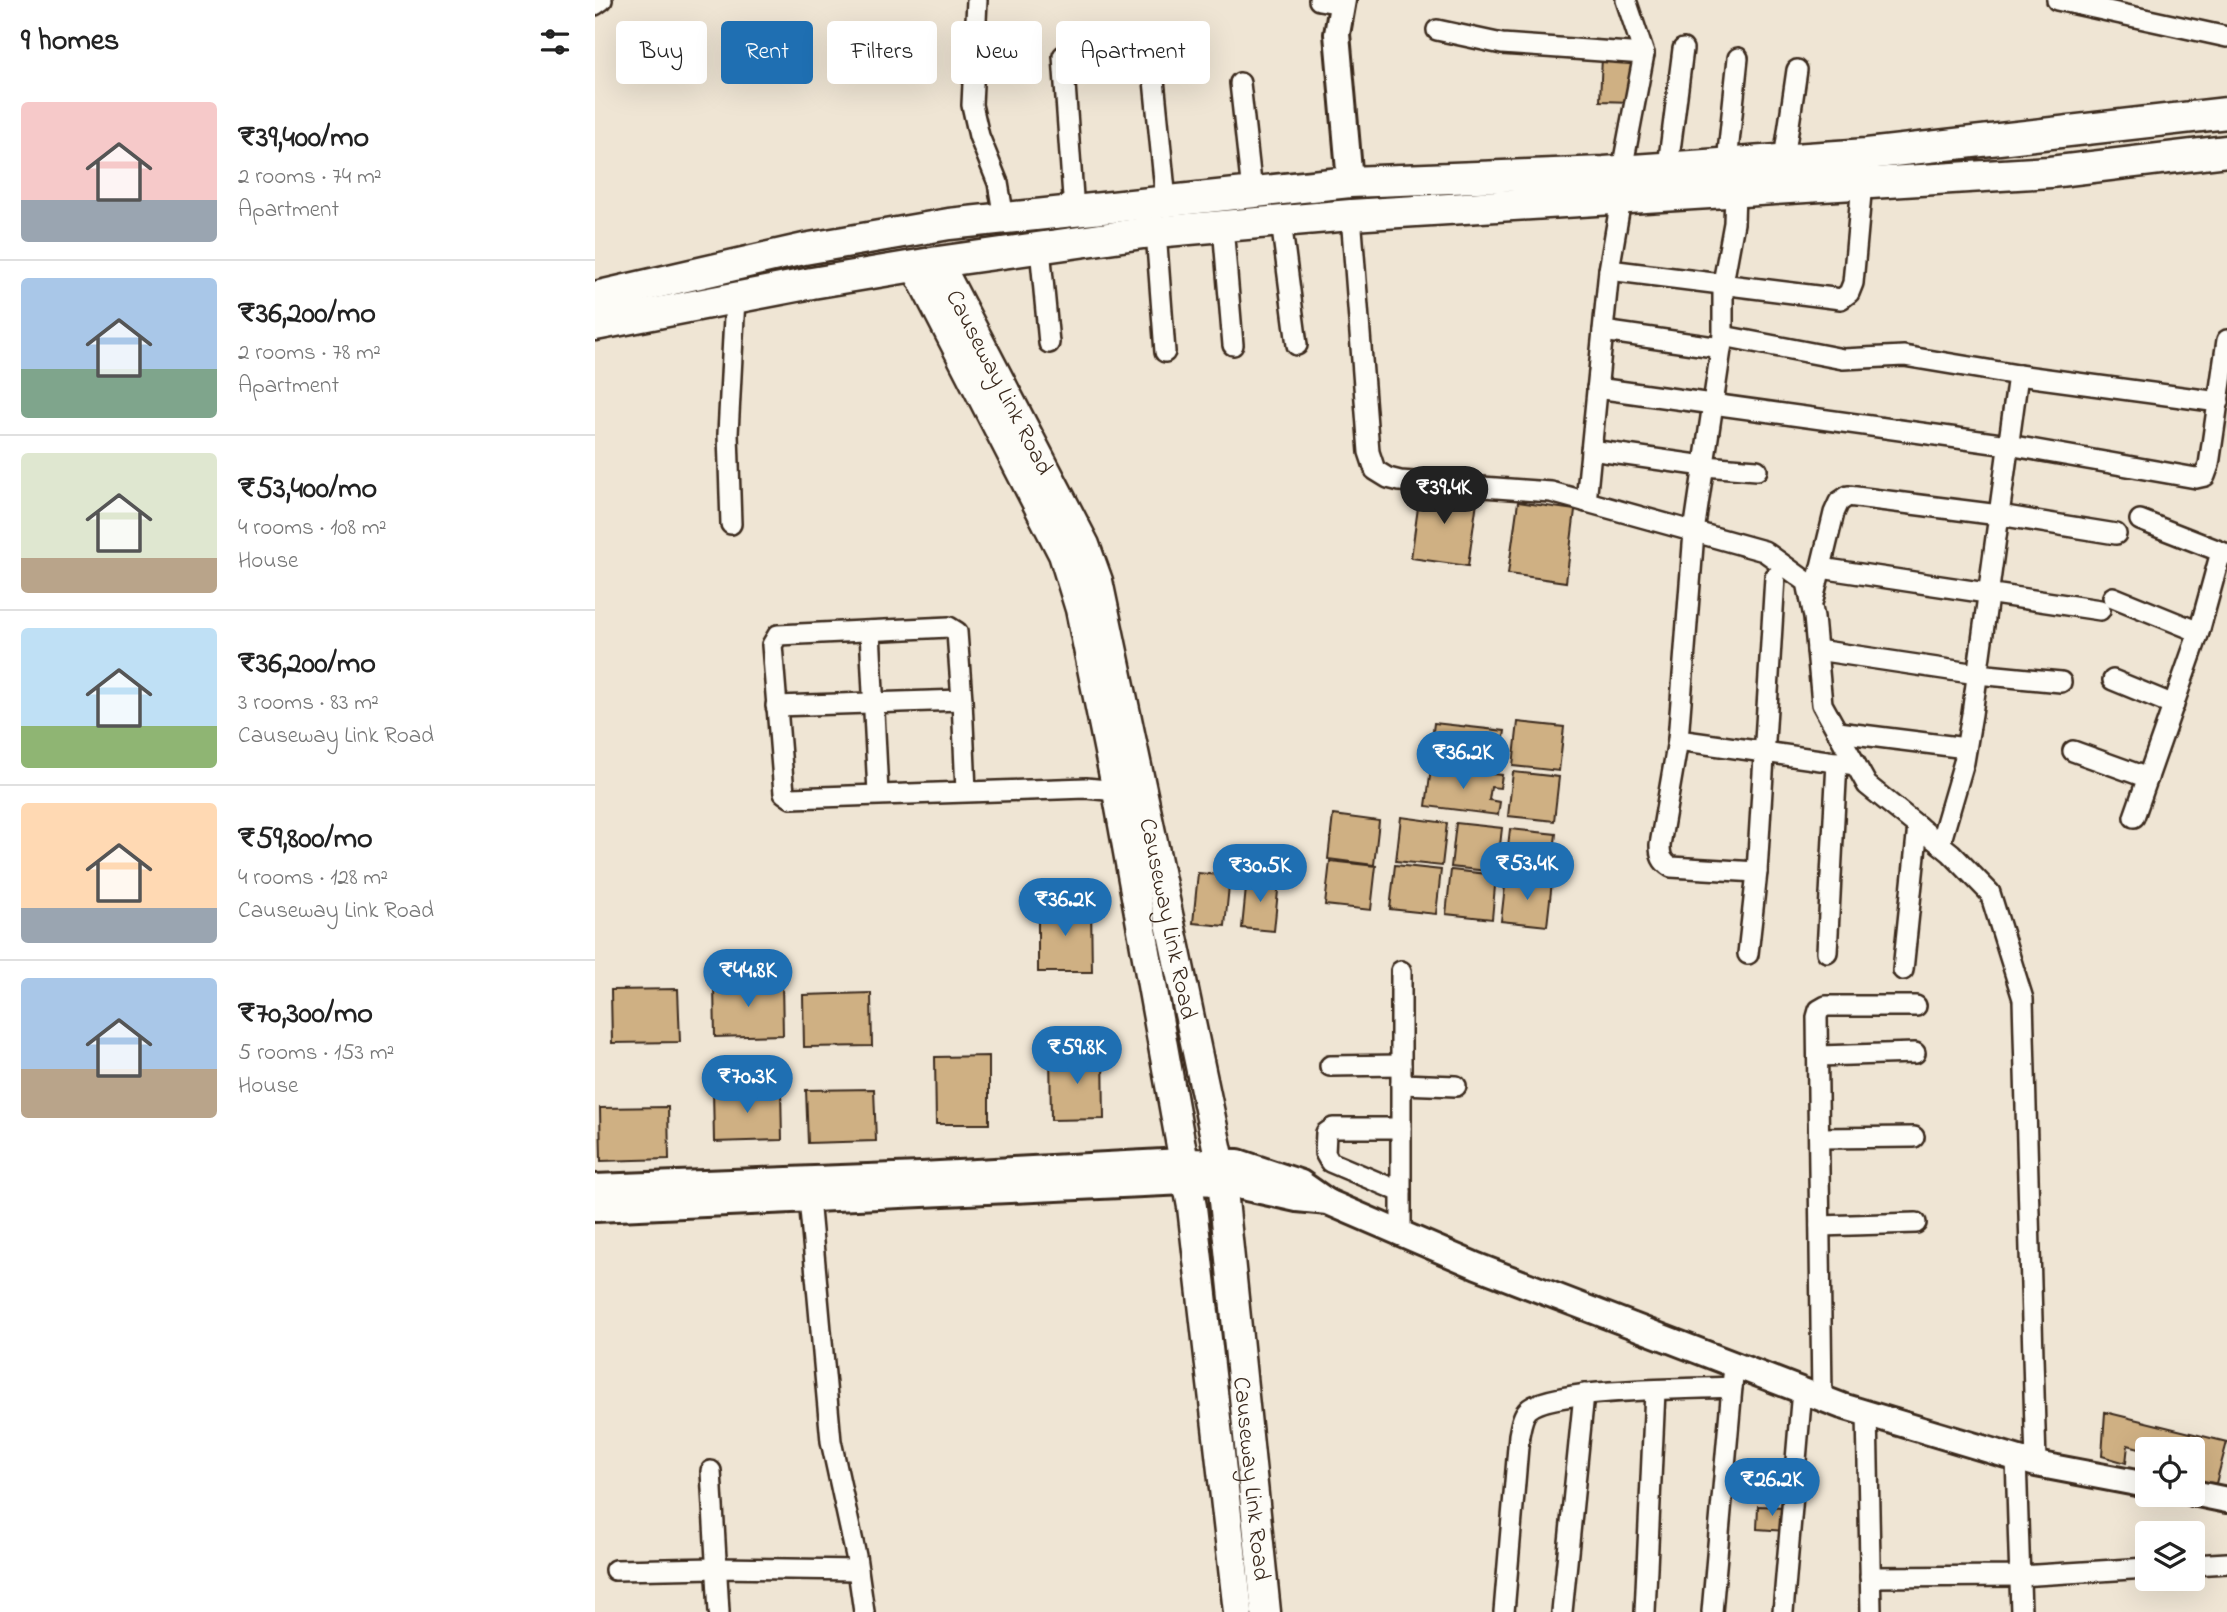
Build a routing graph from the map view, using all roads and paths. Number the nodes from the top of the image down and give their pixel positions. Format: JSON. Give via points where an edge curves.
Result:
{"nodes":[{"id":1,"x":602,"y":0,"type":"edge"},
{"id":2,"x":977,"y":0,"type":"edge"},
{"id":3,"x":1626,"y":0,"type":"edge"},
{"id":4,"x":2057,"y":0,"type":"edge"},
{"id":5,"x":1335,"y":1,"type":"edge"},
{"id":6,"x":595,"y":5,"type":"edge"},
{"id":7,"x":1437,"y":30,"type":"dead end"},
{"id":8,"x":2227,"y":37,"type":"edge"},
{"id":9,"x":1683,"y":49,"type":"dead end"},
{"id":10,"x":1644,"y":54,"type":"junction"},
{"id":11,"x":1738,"y":58,"type":"dead end"},
{"id":12,"x":1797,"y":70,"type":"dead end"},
{"id":13,"x":1240,"y":83,"type":"dead end"},
{"id":14,"x":1065,"y":84,"type":"edge"},
{"id":15,"x":1154,"y":84,"type":"edge"},
{"id":16,"x":2227,"y":113,"type":"edge"},
{"id":17,"x":2227,"y":151,"type":"edge"},
{"id":18,"x":1784,"y":159,"type":"junction"},
{"id":19,"x":1727,"y":162,"type":"junction"},
{"id":20,"x":1668,"y":166,"type":"junction"},
{"id":21,"x":1622,"y":170,"type":"junction"},
{"id":22,"x":1350,"y":182,"type":"junction"},
{"id":23,"x":1862,"y":183,"type":"junction"},
{"id":24,"x":1252,"y":192,"type":"junction"},
{"id":25,"x":1735,"y":192,"type":"junction"},
{"id":26,"x":1621,"y":200,"type":"junction"},
{"id":27,"x":1166,"y":201,"type":"junction"},
{"id":28,"x":1074,"y":211,"type":"junction"},
{"id":29,"x":1351,"y":215,"type":"junction"},
{"id":30,"x":1004,"y":218,"type":"junction"},
{"id":31,"x":1281,"y":221,"type":"junction"},
{"id":32,"x":1223,"y":226,"type":"junction"},
{"id":33,"x":1156,"y":232,"type":"junction"},
{"id":34,"x":1040,"y":248,"type":"junction"},
{"id":35,"x":926,"y":264,"type":"junction"},
{"id":36,"x":1609,"y":270,"type":"junction"},
{"id":37,"x":1723,"y":283,"type":"junction"},
{"id":38,"x":595,"y":297,"type":"edge"},
{"id":39,"x":734,"y":298,"type":"junction"},
{"id":40,"x":595,"y":325,"type":"edge"},
{"id":41,"x":1603,"y":331,"type":"junction"},
{"id":42,"x":1722,"y":342,"type":"junction"},
{"id":43,"x":2227,"y":342,"type":"edge"},
{"id":44,"x":1049,"y":343,"type":"dead end"},
{"id":45,"x":1233,"y":345,"type":"dead end"},
{"id":46,"x":1297,"y":345,"type":"dead end"},
{"id":47,"x":1165,"y":352,"type":"dead end"},
{"id":48,"x":2018,"y":375,"type":"junction"},
{"id":49,"x":1597,"y":388,"type":"junction"},
{"id":50,"x":2219,"y":402,"type":"junction"},
{"id":51,"x":1713,"y":404,"type":"junction"},
{"id":52,"x":2008,"y":445,"type":"junction"},
{"id":53,"x":1591,"y":450,"type":"junction"},
{"id":54,"x":1704,"y":466,"type":"junction"},
{"id":55,"x":1757,"y":470,"type":"dead end"},
{"id":56,"x":1586,"y":502,"type":"junction"},
{"id":57,"x":1999,"y":515,"type":"junction"},
{"id":58,"x":2140,"y":520,"type":"dead end"},
{"id":59,"x":731,"y":524,"type":"dead end"},
{"id":60,"x":1694,"y":532,"type":"junction"},
{"id":61,"x":2116,"y":534,"type":"dead end"},
{"id":62,"x":2224,"y":553,"type":"edge"},
{"id":63,"x":1821,"y":568,"type":"junction"},
{"id":64,"x":1775,"y":577,"type":"dead end"},
{"id":65,"x":1988,"y":594,"type":"junction"},
{"id":66,"x":1812,"y":604,"type":"junction"},
{"id":67,"x":870,"y":631,"type":"junction"},
{"id":68,"x":2199,"y":632,"type":"junction"},
{"id":69,"x":1817,"y":650,"type":"junction"},
{"id":70,"x":1977,"y":674,"type":"junction"},
{"id":71,"x":2113,"y":680,"type":"dead end"},
{"id":72,"x":2061,"y":682,"type":"dead end"},
{"id":73,"x":962,"y":700,"type":"junction"},
{"id":74,"x":874,"y":704,"type":"junction"},
{"id":75,"x":2174,"y":705,"type":"junction"},
{"id":76,"x":776,"y":706,"type":"junction"},
{"id":77,"x":1838,"y":732,"type":"junction"},
{"id":78,"x":1678,"y":740,"type":"junction"},
{"id":79,"x":1966,"y":748,"type":"junction"},
{"id":80,"x":2073,"y":751,"type":"dead end"},
{"id":81,"x":1766,"y":752,"type":"junction"},
{"id":82,"x":1847,"y":764,"type":"junction"},
{"id":83,"x":2148,"y":778,"type":"junction"},
{"id":84,"x":966,"y":791,"type":"junction"},
{"id":85,"x":1117,"y":791,"type":"junction"},
{"id":86,"x":878,"y":793,"type":"junction"},
{"id":87,"x":2134,"y":817,"type":"dead end"},
{"id":88,"x":1918,"y":826,"type":"junction"},
{"id":89,"x":1940,"y":844,"type":"junction"},
{"id":90,"x":1757,"y":872,"type":"junction"},
{"id":91,"x":1827,"y":952,"type":"dead end"},
{"id":92,"x":1748,"y":954,"type":"dead end"},
{"id":93,"x":1903,"y":970,"type":"dead end"},
{"id":94,"x":1401,"y":971,"type":"dead end"},
{"id":95,"x":1916,"y":1006,"type":"dead end"},
{"id":96,"x":1915,"y":1053,"type":"dead end"},
{"id":97,"x":1819,"y":1056,"type":"junction"},
{"id":98,"x":1330,"y":1066,"type":"dead end"},
{"id":99,"x":1401,"y":1075,"type":"junction"},
{"id":100,"x":1456,"y":1086,"type":"dead end"},
{"id":101,"x":1401,"y":1128,"type":"junction"},
{"id":102,"x":1913,"y":1137,"type":"dead end"},
{"id":103,"x":1819,"y":1138,"type":"junction"},
{"id":104,"x":1184,"y":1172,"type":"junction"},
{"id":105,"x":1222,"y":1172,"type":"junction"},
{"id":106,"x":595,"y":1187,"type":"edge"},
{"id":107,"x":808,"y":1190,"type":"junction"},
{"id":108,"x":1401,"y":1192,"type":"junction"},
{"id":109,"x":595,"y":1209,"type":"edge"},
{"id":110,"x":1916,"y":1223,"type":"dead end"},
{"id":111,"x":1820,"y":1226,"type":"junction"},
{"id":112,"x":1401,"y":1233,"type":"junction"},
{"id":113,"x":1733,"y":1376,"type":"junction"},
{"id":114,"x":1655,"y":1391,"type":"junction"},
{"id":115,"x":1584,"y":1394,"type":"junction"},
{"id":116,"x":1812,"y":1394,"type":"junction"},
{"id":117,"x":1867,"y":1413,"type":"junction"},
{"id":118,"x":2026,"y":1461,"type":"junction"},
{"id":119,"x":711,"y":1471,"type":"dead end"},
{"id":120,"x":2135,"y":1483,"type":"edge"},
{"id":121,"x":2205,"y":1495,"type":"edge"},
{"id":122,"x":2227,"y":1500,"type":"edge"},
{"id":123,"x":2227,"y":1563,"type":"edge"},
{"id":124,"x":2205,"y":1564,"type":"edge"},
{"id":125,"x":716,"y":1568,"type":"junction"},
{"id":126,"x":2135,"y":1569,"type":"edge"},
{"id":127,"x":615,"y":1570,"type":"dead end"},
{"id":128,"x":858,"y":1570,"type":"junction"},
{"id":129,"x":2020,"y":1576,"type":"junction"},
{"id":130,"x":1870,"y":1577,"type":"junction"},
{"id":131,"x":719,"y":1612,"type":"edge"},
{"id":132,"x":864,"y":1612,"type":"edge"},
{"id":133,"x":1238,"y":1612,"type":"edge"},
{"id":134,"x":1266,"y":1612,"type":"edge"},
{"id":135,"x":1504,"y":1612,"type":"edge"},
{"id":136,"x":1562,"y":1612,"type":"edge"},
{"id":137,"x":1645,"y":1612,"type":"edge"},
{"id":138,"x":1712,"y":1612,"type":"edge"},
{"id":139,"x":1783,"y":1612,"type":"edge"},
{"id":140,"x":1871,"y":1612,"type":"edge"},
{"id":141,"x":2021,"y":1612,"type":"edge"}],
"edges":[{"from":1,"to":6,"type":"street"},
{"from":2,"to":30,"type":"street","via":[[972,105],[998,183]]},
{"from":3,"to":10,"type":"street"},
{"from":4,"to":8,"type":"street"},
{"from":5,"to":22,"type":"street"},
{"from":7,"to":10,"type":"street","via":[[1502,44]]},
{"from":9,"to":20,"type":"street"},
{"from":10,"to":21,"type":"street"},
{"from":11,"to":19,"type":"street"},
{"from":12,"to":18,"type":"street"},
{"from":13,"to":24,"type":"street"},
{"from":14,"to":28,"type":"street"},
{"from":15,"to":27,"type":"street"},
{"from":16,"to":18,"type":"main road"},
{"from":17,"to":23,"type":"main road","via":[[2050,172]]},
{"from":18,"to":19,"type":"main road"},
{"from":19,"to":20,"type":"main road"},
{"from":20,"to":21,"type":"main road"},
{"from":21,"to":22,"type":"main road"},
{"from":21,"to":26,"type":"street"},
{"from":22,"to":24,"type":"main road"},
{"from":23,"to":25,"type":"main road"},
{"from":23,"to":37,"type":"street","via":[[1853,283],[1841,299]]},
{"from":24,"to":27,"type":"main road"},
{"from":25,"to":26,"type":"main road"},
{"from":25,"to":37,"type":"street"},
{"from":26,"to":29,"type":"main road"},
{"from":26,"to":36,"type":"street"},
{"from":27,"to":28,"type":"main road"},
{"from":28,"to":30,"type":"main road"},
{"from":29,"to":31,"type":"main road"},
{"from":29,"to":56,"type":"street","via":[[1369,452],[1375,470],[1400,481],[1551,492]]},
{"from":30,"to":38,"type":"main road","via":[[804,249]]},
{"from":31,"to":32,"type":"main road"},
{"from":31,"to":46,"type":"street"},
{"from":32,"to":33,"type":"main road"},
{"from":32,"to":45,"type":"street"},
{"from":33,"to":34,"type":"main road"},
{"from":33,"to":47,"type":"street"},
{"from":34,"to":35,"type":"main road"},
{"from":34,"to":44,"type":"street"},
{"from":35,"to":39,"type":"main road"},
{"from":35,"to":85,"type":"main road","name":"Causeway Link Road","via":[[1063,554],[1080,609]]},
{"from":35,"to":105,"type":"main road","name":"Causeway Link Road","via":[[1085,545],[1098,580]]},
{"from":36,"to":37,"type":"street"},
{"from":36,"to":41,"type":"street"},
{"from":37,"to":42,"type":"street"},
{"from":39,"to":40,"type":"main road"},
{"from":39,"to":59,"type":"street","via":[[728,435]]},
{"from":41,"to":42,"type":"street"},
{"from":41,"to":49,"type":"street"},
{"from":42,"to":48,"type":"street","via":[[1843,359],[1904,356]]},
{"from":42,"to":51,"type":"street"},
{"from":43,"to":50,"type":"street"},
{"from":48,"to":50,"type":"street"},
{"from":48,"to":52,"type":"street"},
{"from":49,"to":51,"type":"street"},
{"from":49,"to":53,"type":"street"},
{"from":50,"to":52,"type":"street","via":[[2209,465],[2205,476],[2196,478]]},
{"from":51,"to":52,"type":"street"},
{"from":51,"to":54,"type":"street"},
{"from":52,"to":57,"type":"street"},
{"from":53,"to":54,"type":"street"},
{"from":53,"to":56,"type":"street"},
{"from":54,"to":55,"type":"street"},
{"from":54,"to":60,"type":"street"},
{"from":56,"to":60,"type":"street"},
{"from":57,"to":61,"type":"street"},
{"from":57,"to":63,"type":"street","via":[[1848,496],[1834,513]]},
{"from":57,"to":65,"type":"street"},
{"from":58,"to":62,"type":"street"},
{"from":60,"to":66,"type":"street","via":[[1764,551],[1807,582]]},
{"from":60,"to":78,"type":"street"},
{"from":62,"to":68,"type":"street"},
{"from":63,"to":65,"type":"street"},
{"from":63,"to":66,"type":"street"},
{"from":64,"to":81,"type":"street"},
{"from":65,"to":68,"type":"street","via":[[2107,603]]},
{"from":65,"to":70,"type":"street"},
{"from":66,"to":69,"type":"street"},
{"from":67,"to":73,"type":"street","via":[[949,627],[957,632]]},
{"from":67,"to":74,"type":"street"},
{"from":67,"to":76,"type":"street","via":[[778,635],[772,645]]},
{"from":68,"to":75,"type":"street"},
{"from":69,"to":70,"type":"street"},
{"from":69,"to":77,"type":"street","via":[[1822,704]]},
{"from":70,"to":72,"type":"street"},
{"from":70,"to":79,"type":"street"},
{"from":71,"to":75,"type":"street"},
{"from":73,"to":74,"type":"street"},
{"from":73,"to":84,"type":"street"},
{"from":74,"to":76,"type":"street"},
{"from":74,"to":86,"type":"street"},
{"from":75,"to":83,"type":"street"},
{"from":76,"to":86,"type":"street","via":[[784,793],[792,798]]},
{"from":77,"to":79,"type":"street"},
{"from":77,"to":82,"type":"street"},
{"from":78,"to":81,"type":"street"},
{"from":78,"to":90,"type":"street","via":[[1660,845],[1664,863]]},
{"from":79,"to":89,"type":"street"},
{"from":80,"to":83,"type":"street"},
{"from":81,"to":82,"type":"street"},
{"from":81,"to":90,"type":"street"},
{"from":82,"to":88,"type":"street"},
{"from":82,"to":91,"type":"street"},
{"from":83,"to":87,"type":"street"},
{"from":84,"to":85,"type":"street"},
{"from":84,"to":86,"type":"street"},
{"from":85,"to":104,"type":"main road","name":"Causeway Link Road"},
{"from":88,"to":89,"type":"street"},
{"from":88,"to":93,"type":"street"},
{"from":89,"to":118,"type":"street","via":[[1990,893],[2023,999]]},
{"from":90,"to":92,"type":"street"},
{"from":94,"to":99,"type":"street"},
{"from":95,"to":97,"type":"street","via":[[1826,1006],[1818,1017]]},
{"from":96,"to":97,"type":"street"},
{"from":97,"to":103,"type":"street"},
{"from":98,"to":99,"type":"street"},
{"from":99,"to":100,"type":"street"},
{"from":99,"to":101,"type":"street"},
{"from":101,"to":108,"type":"street"},
{"from":101,"to":108,"type":"street","via":[[1333,1128],[1326,1133],[1325,1153],[1330,1162]]},
{"from":102,"to":103,"type":"street"},
{"from":103,"to":111,"type":"street"},
{"from":104,"to":105,"type":"street"},
{"from":104,"to":107,"type":"street"},
{"from":104,"to":133,"type":"main road","name":"Causeway Link Road","via":[[1192,1207]]},
{"from":105,"to":112,"type":"street","via":[[1256,1167],[1301,1183],[1328,1202]]},
{"from":105,"to":134,"type":"main road","name":"Causeway Link Road"},
{"from":106,"to":107,"type":"street"},
{"from":107,"to":109,"type":"street"},
{"from":107,"to":128,"type":"street","via":[[831,1441]]},
{"from":108,"to":112,"type":"street"},
{"from":110,"to":111,"type":"street"},
{"from":111,"to":116,"type":"street"},
{"from":112,"to":113,"type":"street"},
{"from":113,"to":114,"type":"street"},
{"from":113,"to":116,"type":"street"},
{"from":113,"to":138,"type":"street"},
{"from":114,"to":115,"type":"street"},
{"from":114,"to":137,"type":"street"},
{"from":115,"to":135,"type":"street","via":[[1543,1401],[1529,1408],[1523,1418]]},
{"from":115,"to":136,"type":"street"},
{"from":116,"to":117,"type":"street"},
{"from":116,"to":139,"type":"street"},
{"from":117,"to":118,"type":"street"},
{"from":117,"to":130,"type":"street"},
{"from":118,"to":120,"type":"street"},
{"from":118,"to":129,"type":"street"},
{"from":119,"to":125,"type":"street"},
{"from":121,"to":122,"type":"street"},
{"from":123,"to":124,"type":"street"},
{"from":125,"to":127,"type":"street"},
{"from":125,"to":128,"type":"street"},
{"from":125,"to":131,"type":"street"},
{"from":126,"to":129,"type":"street"},
{"from":128,"to":132,"type":"street"},
{"from":129,"to":130,"type":"street"},
{"from":129,"to":141,"type":"street"},
{"from":130,"to":140,"type":"street"}]}
